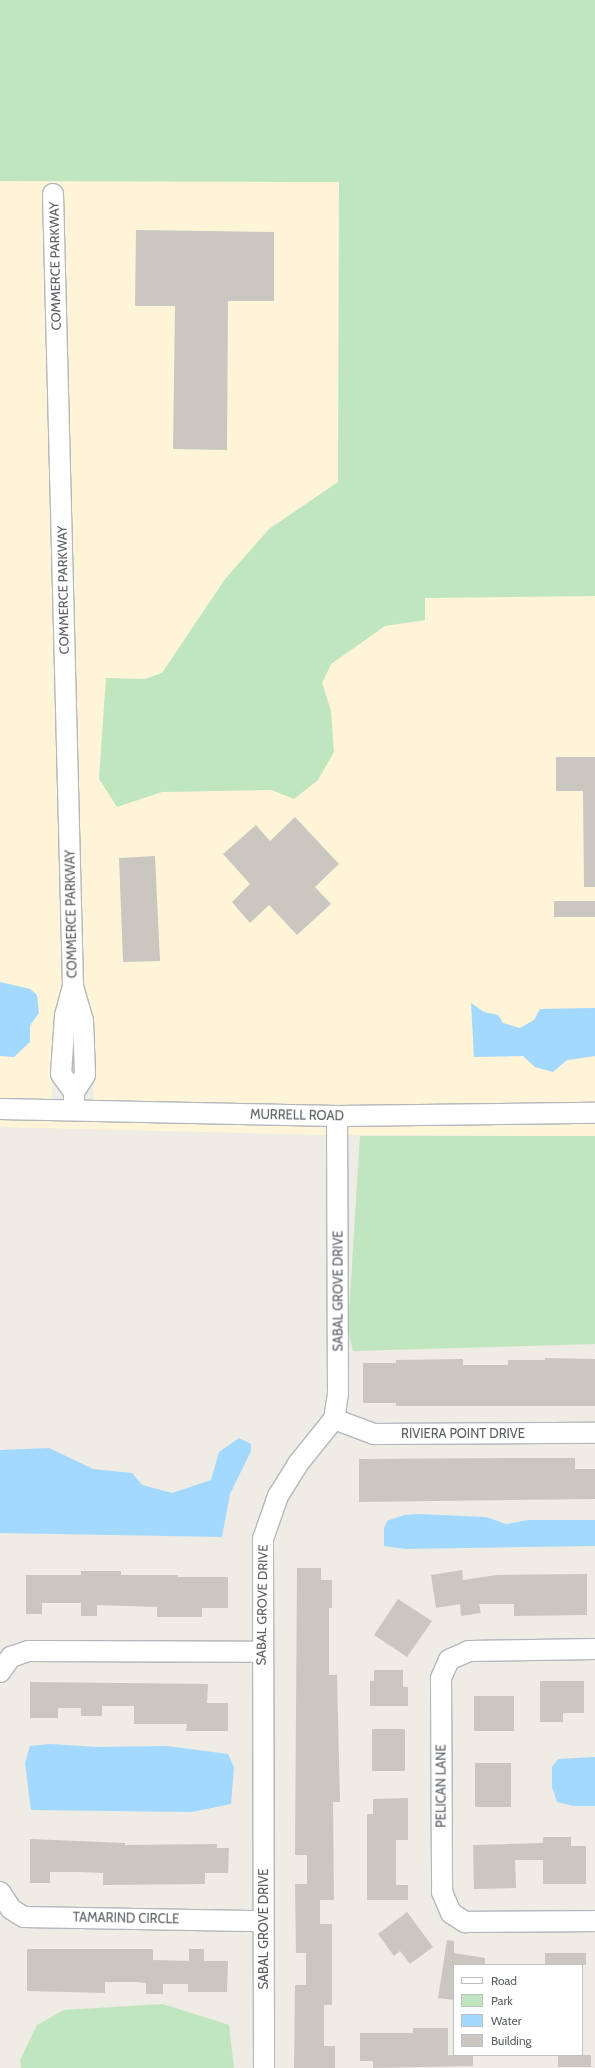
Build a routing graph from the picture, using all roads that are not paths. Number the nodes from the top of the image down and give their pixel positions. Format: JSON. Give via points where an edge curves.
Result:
{"nodes":[{"id":1,"x":53,"y":194,"type":"dead end"},
{"id":2,"x":74,"y":1100,"type":"junction"},
{"id":3,"x":0,"y":1109,"type":"edge"},
{"id":4,"x":595,"y":1114,"type":"edge"},
{"id":5,"x":337,"y":1116,"type":"junction"},
{"id":6,"x":334,"y":1419,"type":"junction"},
{"id":7,"x":595,"y":1433,"type":"edge"},
{"id":8,"x":595,"y":1649,"type":"edge"},
{"id":9,"x":261,"y":1652,"type":"junction"},
{"id":10,"x":0,"y":1672,"type":"edge"},
{"id":11,"x":0,"y":1892,"type":"edge"},
{"id":12,"x":262,"y":1920,"type":"junction"},
{"id":13,"x":595,"y":1921,"type":"edge"},
{"id":14,"x":264,"y":2068,"type":"edge"}],
"edges":[{"from":1,"to":2,"type":"street","name":"COMMERCE PARKWAY","via":[[73,986],[83,1020],[85,1075]]},
{"from":2,"to":3,"type":"street","name":"MURRELL ROAD"},
{"from":2,"to":5,"type":"street","name":"MURRELL ROAD"},
{"from":4,"to":5,"type":"street","name":"MURRELL ROAD"},
{"from":5,"to":6,"type":"street","name":"SABAL GROVE DRIVE","via":[[338,1393]]},
{"from":6,"to":7,"type":"street","name":"RIVIERA POINT DRIVE","via":[[374,1434]]},
{"from":6,"to":9,"type":"street","name":"SABAL GROVE DRIVE","via":[[297,1465],[278,1496],[262,1540]]},
{"from":8,"to":13,"type":"street","name":"PELICAN LANE","via":[[469,1650],[449,1660],[441,1678],[442,1892],[451,1913],[466,1922]]},
{"from":9,"to":10,"type":"street","via":[[28,1651],[11,1657]]},
{"from":9,"to":12,"type":"street","name":"SABAL GROVE DRIVE"},
{"from":11,"to":12,"type":"street","name":"TAMARIND CIRCLE","via":[[11,1909],[24,1917]]},
{"from":12,"to":14,"type":"street","name":"SABAL GROVE DRIVE"}]}
